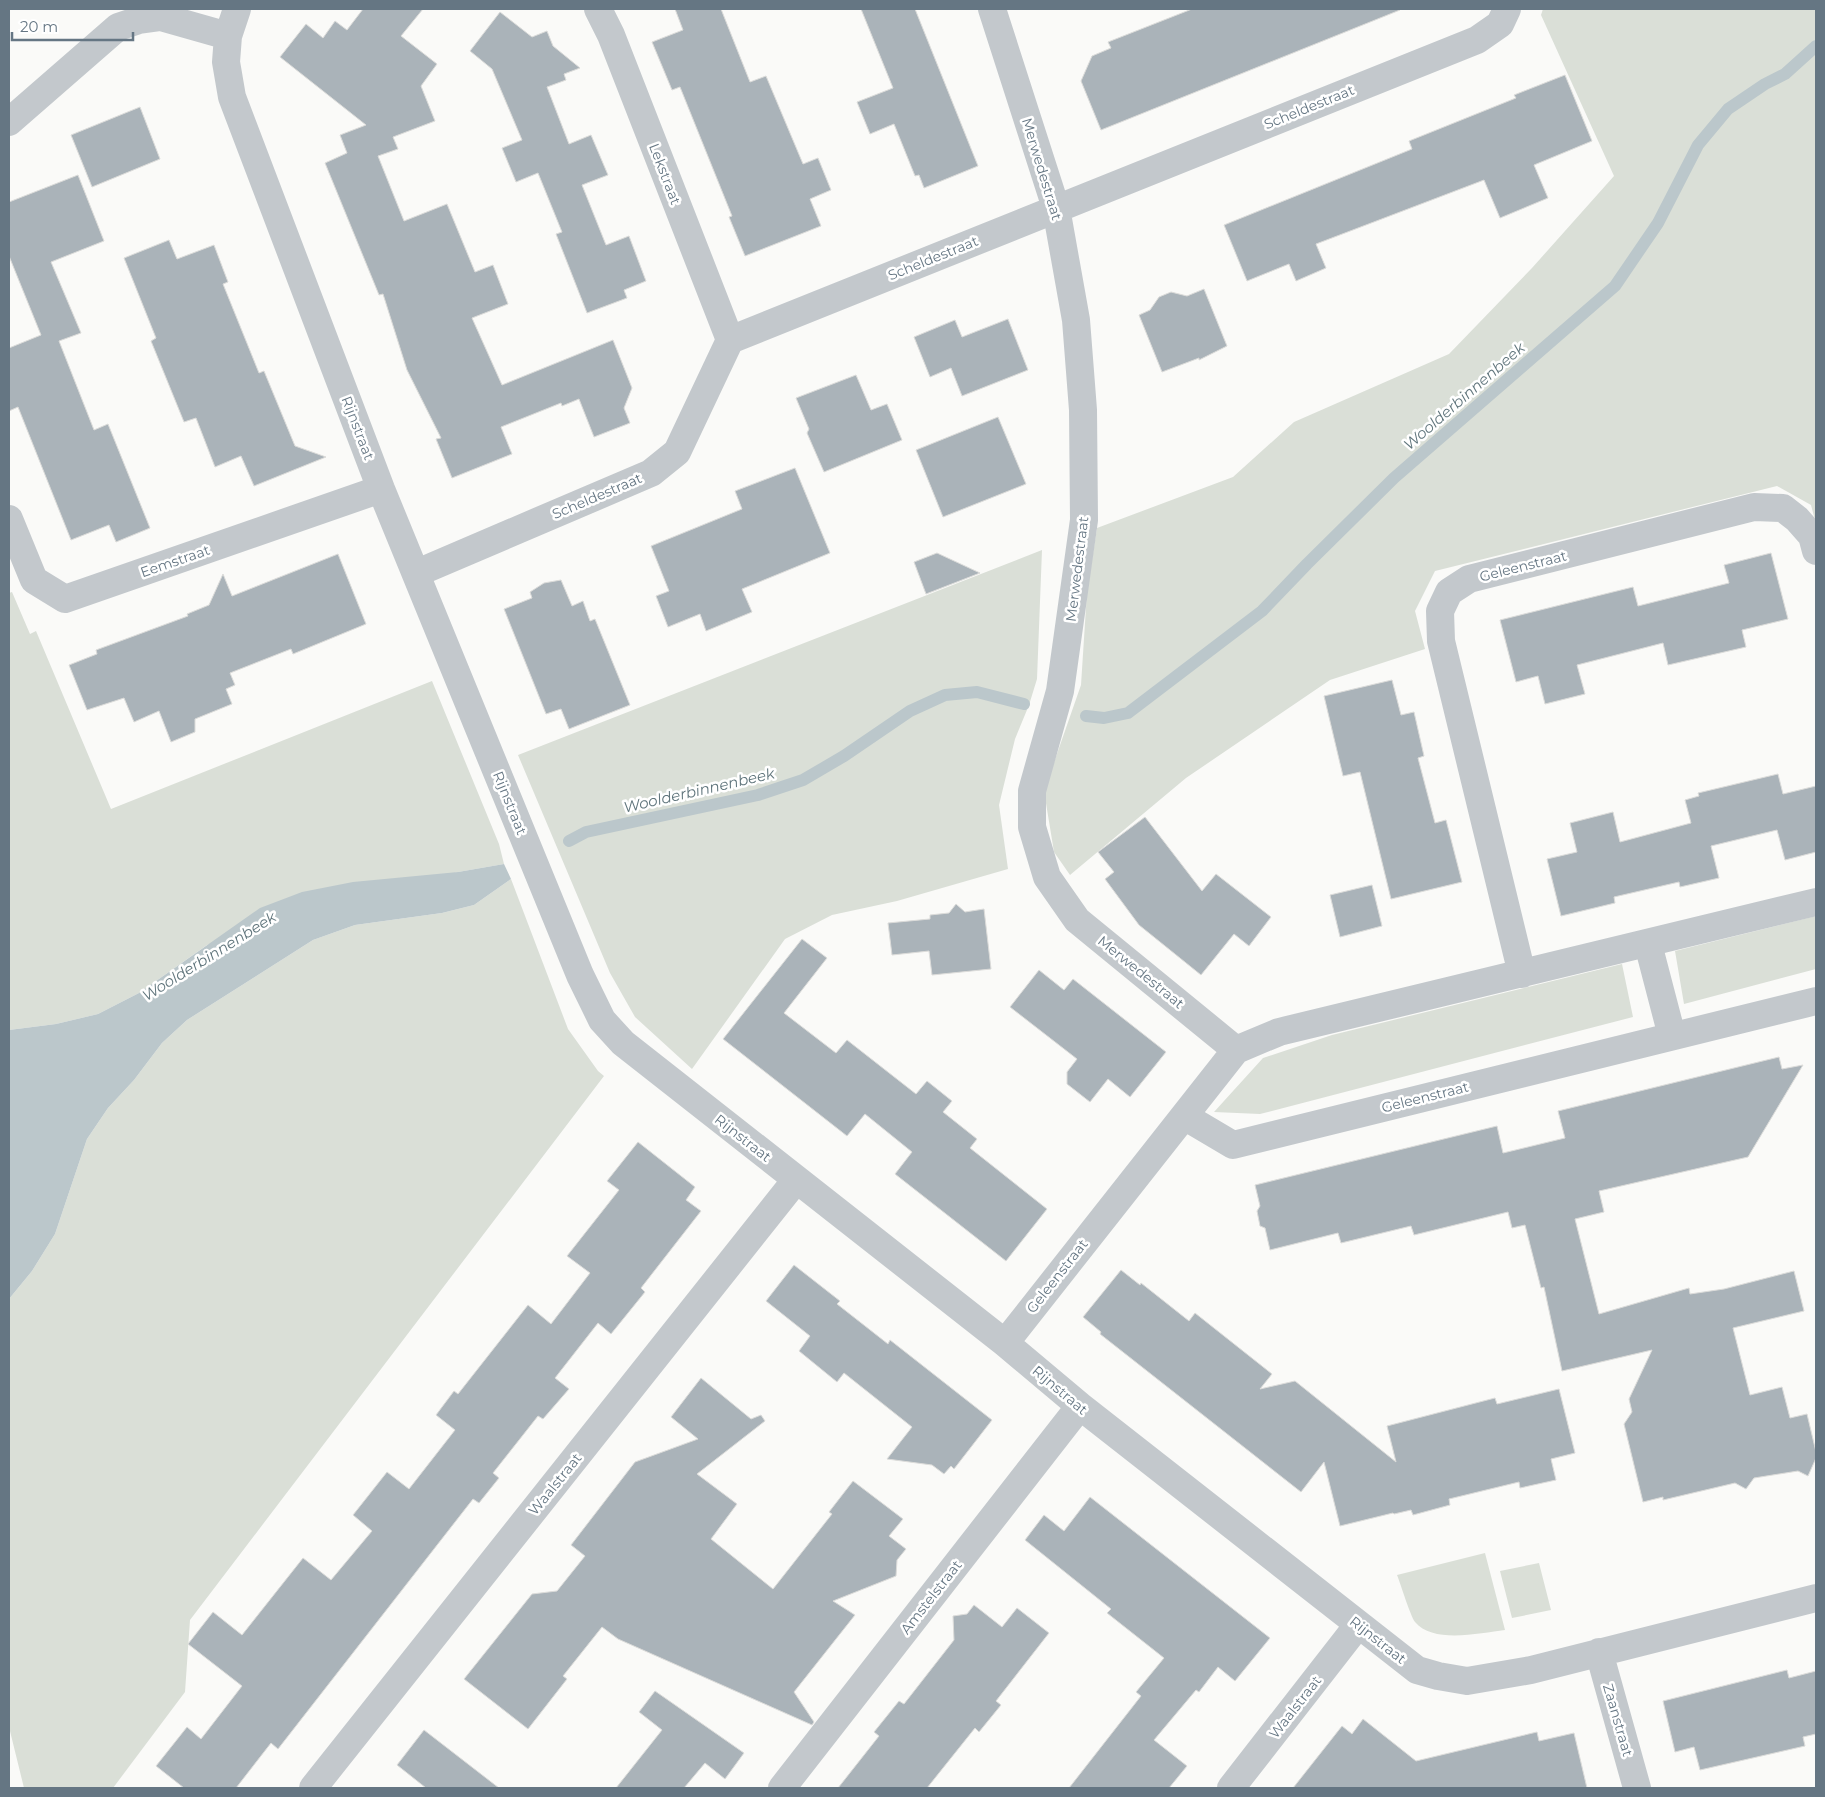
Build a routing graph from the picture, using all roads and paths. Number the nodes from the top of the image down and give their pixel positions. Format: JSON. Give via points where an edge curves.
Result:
{"nodes":[{"id":1,"x":237,"y":9,"type":"edge"},
{"id":2,"x":598,"y":9,"type":"edge"},
{"id":3,"x":992,"y":9,"type":"edge"},
{"id":4,"x":1507,"y":9,"type":"edge"},
{"id":5,"x":228,"y":36,"type":"junction"},
{"id":6,"x":9,"y":122,"type":"edge"},
{"id":7,"x":1056,"y":208,"type":"junction"},
{"id":8,"x":730,"y":340,"type":"junction"},
{"id":9,"x":381,"y":489,"type":"junction"},
{"id":10,"x":9,"y":519,"type":"edge"},
{"id":11,"x":1816,"y":551,"type":"edge"},
{"id":12,"x":417,"y":573,"type":"junction"},
{"id":13,"x":1816,"y":902,"type":"edge"},
{"id":14,"x":1648,"y":944,"type":"junction"},
{"id":15,"x":1522,"y":974,"type":"junction"},
{"id":16,"x":1816,"y":1001,"type":"edge"},
{"id":17,"x":1672,"y":1036,"type":"junction"},
{"id":18,"x":1236,"y":1050,"type":"junction"},
{"id":19,"x":1184,"y":1116,"type":"junction"},
{"id":20,"x":796,"y":1180,"type":"junction"},
{"id":21,"x":1005,"y":1342,"type":"junction"},
{"id":22,"x":1080,"y":1406,"type":"junction"},
{"id":23,"x":1816,"y":1598,"type":"edge"},
{"id":24,"x":1358,"y":1625,"type":"junction"},
{"id":25,"x":1599,"y":1652,"type":"junction"},
{"id":26,"x":312,"y":1788,"type":"edge"},
{"id":27,"x":782,"y":1788,"type":"edge"},
{"id":28,"x":1231,"y":1788,"type":"edge"},
{"id":29,"x":1638,"y":1788,"type":"edge"}],
"edges":[{"from":1,"to":5,"type":"street","name":"Rijnstraat"},
{"from":2,"to":8,"type":"street","name":"Lekstraat"},
{"from":3,"to":7,"type":"street","name":"Merwedestraat"},
{"from":4,"to":7,"type":"street","name":"Scheldestraat","via":[[1500,24],[1476,40]]},
{"from":5,"to":6,"type":"street","via":[[161,17],[118,27]]},
{"from":5,"to":9,"type":"street","name":"Rijnstraat","via":[[226,62],[232,97]]},
{"from":7,"to":8,"type":"street","name":"Scheldestraat"},
{"from":7,"to":18,"type":"street","name":"Merwedestraat","via":[[1076,320],[1083,410],[1084,520],[1060,691],[1032,791],[1032,828],[1047,877],[1077,920]]},
{"from":8,"to":12,"type":"street","name":"Scheldestraat","via":[[677,452],[651,473]]},
{"from":9,"to":10,"type":"street","name":"Eemstraat","via":[[65,599],[34,580]]},
{"from":9,"to":12,"type":"street","name":"Rijnstraat"},
{"from":11,"to":15,"type":"street","name":"Geleenstraat","via":[[1812,536],[1783,508],[1754,507],[1469,579],[1449,592],[1440,611],[1441,641]]},
{"from":12,"to":20,"type":"street","name":"Rijnstraat","via":[[580,975],[602,1020],[623,1043]]},
{"from":13,"to":14,"type":"street","name":"Geleenstraat"},
{"from":14,"to":15,"type":"street","name":"Geleenstraat"},
{"from":14,"to":17,"type":"street"},
{"from":15,"to":18,"type":"street","name":"Geleenstraat","via":[[1279,1032]]},
{"from":16,"to":17,"type":"street","name":"Geleenstraat"},
{"from":17,"to":19,"type":"street","name":"Geleenstraat","via":[[1233,1145]]},
{"from":18,"to":19,"type":"street","name":"Geleenstraat"},
{"from":19,"to":21,"type":"street","name":"Geleenstraat"},
{"from":20,"to":21,"type":"street","name":"Rijnstraat"},
{"from":20,"to":26,"type":"street","name":"Waalstraat"},
{"from":21,"to":22,"type":"street","name":"Rijnstraat"},
{"from":22,"to":24,"type":"street","name":"Rijnstraat"},
{"from":22,"to":27,"type":"street","name":"Amstelstraat"},
{"from":23,"to":25,"type":"street","name":"Rijnstraat"},
{"from":24,"to":25,"type":"street","name":"Rijnstraat","via":[[1417,1670],[1467,1681],[1531,1670]]},
{"from":24,"to":28,"type":"street","name":"Waalstraat"},
{"from":25,"to":29,"type":"street","name":"Zaanstraat"}]}
